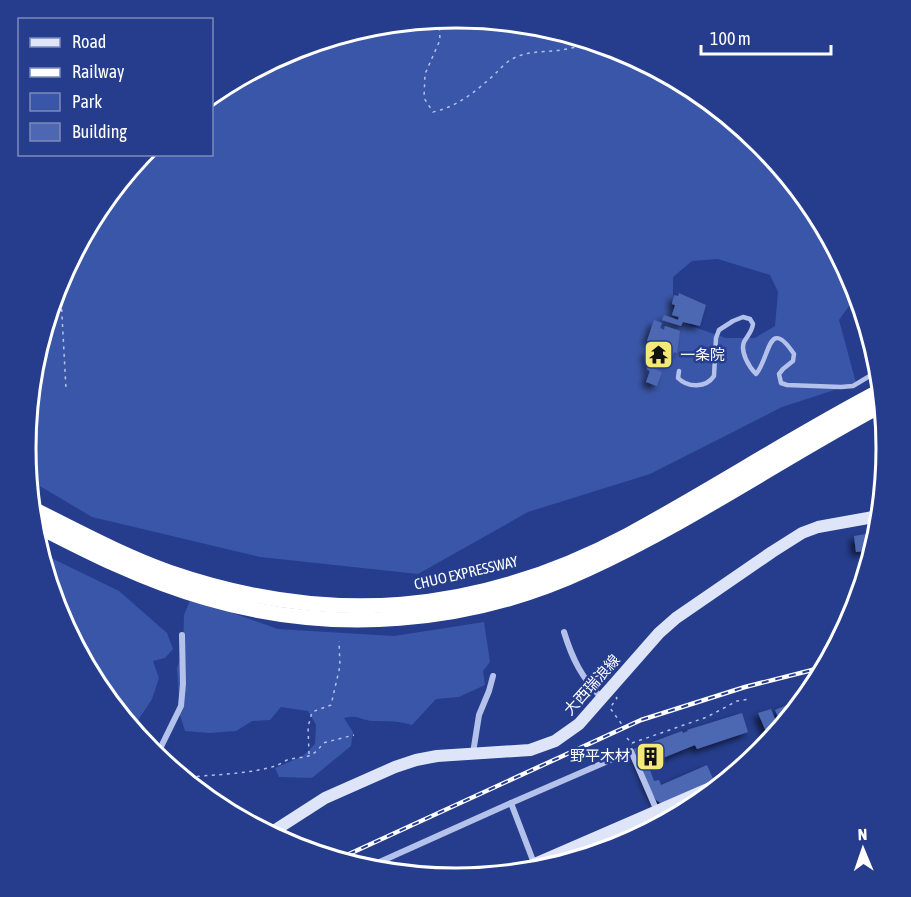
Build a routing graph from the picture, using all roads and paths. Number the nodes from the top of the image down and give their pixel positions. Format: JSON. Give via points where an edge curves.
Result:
{"nodes":[{"id":1,"x":439,"y":29,"type":"edge"},
{"id":2,"x":578,"y":47,"type":"edge"},
{"id":3,"x":61,"y":304,"type":"edge"},
{"id":4,"x":679,"y":370,"type":"dead end"},
{"id":5,"x":869,"y":377,"type":"edge"},
{"id":6,"x":66,"y":390,"type":"dead end"},
{"id":7,"x":872,"y":396,"type":"edge"},
{"id":8,"x":874,"y":409,"type":"edge"},
{"id":9,"x":41,"y":516,"type":"edge"},
{"id":10,"x":869,"y":518,"type":"edge"},
{"id":11,"x":42,"y":519,"type":"edge"},
{"id":12,"x":45,"y":535,"type":"edge"},
{"id":13,"x":99,"y":557,"type":"junction"},
{"id":14,"x":564,"y":632,"type":"dead end"},
{"id":15,"x":182,"y":635,"type":"dead end"},
{"id":16,"x":339,"y":641,"type":"dead end"},
{"id":17,"x":493,"y":676,"type":"dead end"},
{"id":18,"x":605,"y":694,"type":"junction"},
{"id":19,"x":748,"y":699,"type":"dead end"},
{"id":20,"x":622,"y":726,"type":"dead end"},
{"id":21,"x":354,"y":735,"type":"dead end"},
{"id":22,"x":632,"y":743,"type":"dead end"},
{"id":23,"x":161,"y":747,"type":"edge"},
{"id":24,"x":473,"y":754,"type":"junction"},
{"id":25,"x":309,"y":756,"type":"junction"},
{"id":26,"x":194,"y":777,"type":"edge"},
{"id":27,"x":690,"y":797,"type":"edge"},
{"id":28,"x":511,"y":804,"type":"junction"},
{"id":29,"x":657,"y":811,"type":"junction"},
{"id":30,"x":277,"y":828,"type":"edge"},
{"id":31,"x":569,"y":853,"type":"edge"},
{"id":32,"x":380,"y":861,"type":"edge"},
{"id":33,"x":533,"y":861,"type":"edge"}],
"edges":[{"from":1,"to":2,"type":"path","via":[[440,40],[424,74],[424,98],[433,112],[470,96],[511,59]]},
{"from":3,"to":6,"type":"path"},
{"from":4,"to":5,"type":"lane","via":[[678,378],[684,383],[703,385],[712,380],[719,330],[743,317],[753,324],[743,350],[756,374],[769,344],[780,338],[794,354],[793,362],[778,374],[781,383],[841,387],[853,386]]},
{"from":7,"to":9,"type":"highway","name":"CHUO EXPRESSWAY","via":[[591,552],[525,578],[445,599],[352,607],[238,592],[146,563]]},
{"from":8,"to":13,"type":"highway","name":"CHUO EXPRESSWAY","via":[[688,517],[586,570],[518,595],[456,611],[353,621],[268,613],[203,598]]},
{"from":10,"to":18,"type":"main road","name":"大西瑞浪線","via":[[818,527],[786,542],[676,618]]},
{"from":11,"to":13,"type":"highway","name":"CHUO EXPRESSWAY"},
{"from":12,"to":13,"type":"highway"},
{"from":14,"to":18,"type":"street","via":[[579,671]]},
{"from":15,"to":23,"type":"street","via":[[181,706]]},
{"from":16,"to":25,"type":"path","via":[[340,666],[331,705],[312,712]]},
{"from":17,"to":24,"type":"street","via":[[479,714]]},
{"from":18,"to":20,"type":"path","via":[[617,698],[610,708]]},
{"from":18,"to":24,"type":"main road","name":"大西瑞浪線","via":[[579,724],[555,741],[530,750]]},
{"from":19,"to":22,"type":"path"},
{"from":21,"to":25,"type":"path","via":[[323,743]]},
{"from":24,"to":30,"type":"main road","name":"大西瑞浪線","via":[[437,756],[395,766],[325,798]]},
{"from":25,"to":26,"type":"path","via":[[275,766]]},
{"from":27,"to":29,"type":"main road"},
{"from":28,"to":29,"type":"street","via":[[631,751]]},
{"from":28,"to":32,"type":"street"},
{"from":28,"to":33,"type":"street"},
{"from":29,"to":31,"type":"main road"}]}
